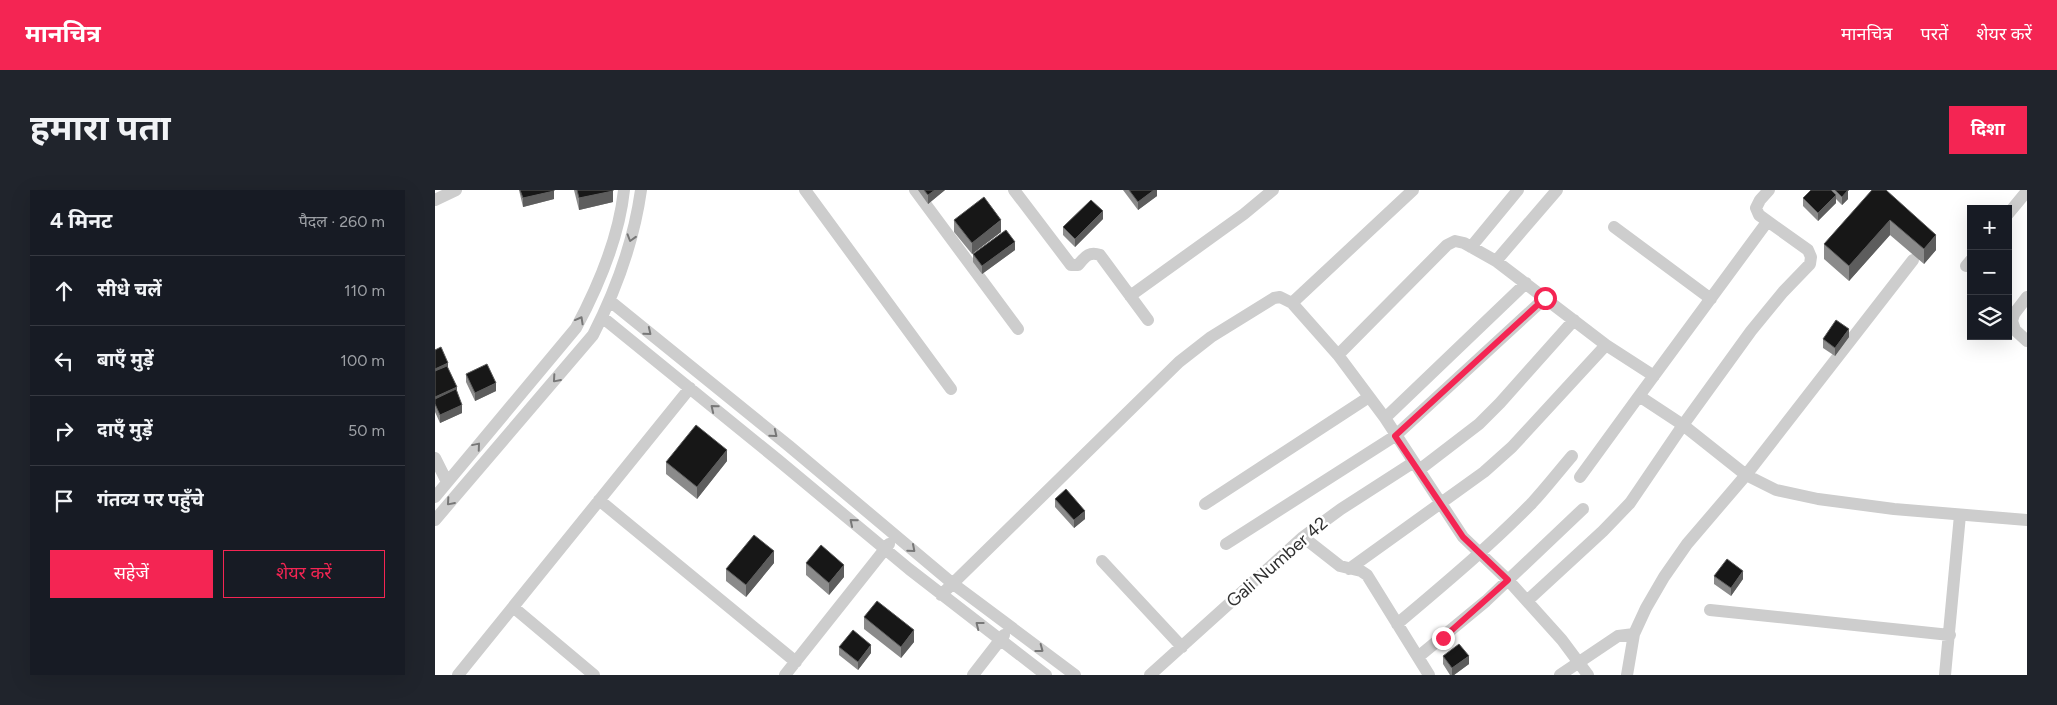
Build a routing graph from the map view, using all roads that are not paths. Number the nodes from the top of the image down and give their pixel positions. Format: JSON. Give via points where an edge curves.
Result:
{"nodes":[{"id":1,"x":456,"y":190,"type":"edge"},
{"id":2,"x":626,"y":190,"type":"edge"},
{"id":3,"x":805,"y":190,"type":"edge"},
{"id":4,"x":915,"y":190,"type":"edge"},
{"id":5,"x":1014,"y":190,"type":"edge"},
{"id":6,"x":1273,"y":190,"type":"edge"},
{"id":7,"x":1413,"y":190,"type":"edge"},
{"id":8,"x":1518,"y":190,"type":"edge"},
{"id":9,"x":1557,"y":190,"type":"edge"},
{"id":10,"x":1769,"y":190,"type":"edge"},
{"id":11,"x":643,"y":191,"type":"edge"},
{"id":12,"x":2027,"y":191,"type":"edge"},
{"id":13,"x":435,"y":200,"type":"edge"},
{"id":14,"x":2012,"y":209,"type":"edge"},
{"id":15,"x":1767,"y":222,"type":"junction"},
{"id":16,"x":1614,"y":227,"type":"dead end"},
{"id":17,"x":1471,"y":247,"type":"junction"},
{"id":18,"x":1913,"y":260,"type":"dead end"},
{"id":19,"x":1497,"y":261,"type":"junction"},
{"id":20,"x":1526,"y":283,"type":"junction"},
{"id":21,"x":1130,"y":296,"type":"junction"},
{"id":22,"x":2027,"y":297,"type":"edge"},
{"id":23,"x":1545,"y":298,"type":"junction"},
{"id":24,"x":1711,"y":299,"type":"junction"},
{"id":25,"x":610,"y":301,"type":"junction"},
{"id":26,"x":1292,"y":302,"type":"junction"},
{"id":27,"x":603,"y":317,"type":"junction"},
{"id":28,"x":1148,"y":320,"type":"dead end"},
{"id":29,"x":1574,"y":320,"type":"junction"},
{"id":30,"x":1018,"y":329,"type":"dead end"},
{"id":31,"x":2027,"y":341,"type":"edge"},
{"id":32,"x":1606,"y":345,"type":"junction"},
{"id":33,"x":1338,"y":355,"type":"junction"},
{"id":34,"x":1654,"y":376,"type":"junction"},
{"id":35,"x":690,"y":388,"type":"junction"},
{"id":36,"x":951,"y":389,"type":"dead end"},
{"id":37,"x":1639,"y":396,"type":"junction"},
{"id":38,"x":1369,"y":397,"type":"junction"},
{"id":39,"x":1385,"y":418,"type":"junction"},
{"id":40,"x":1683,"y":425,"type":"junction"},
{"id":41,"x":1395,"y":436,"type":"junction"},
{"id":42,"x":1572,"y":456,"type":"dead end"},
{"id":43,"x":435,"y":458,"type":"edge"},
{"id":44,"x":1416,"y":466,"type":"junction"},
{"id":45,"x":1746,"y":475,"type":"junction"},
{"id":46,"x":1580,"y":477,"type":"dead end"},
{"id":47,"x":447,"y":482,"type":"junction"},
{"id":48,"x":435,"y":497,"type":"edge"},
{"id":49,"x":599,"y":500,"type":"junction"},
{"id":50,"x":1441,"y":502,"type":"junction"},
{"id":51,"x":1205,"y":504,"type":"dead end"},
{"id":52,"x":1583,"y":509,"type":"dead end"},
{"id":53,"x":1960,"y":515,"type":"junction"},
{"id":54,"x":435,"y":520,"type":"edge"},
{"id":55,"x":2027,"y":520,"type":"edge"},
{"id":56,"x":896,"y":535,"type":"junction"},
{"id":57,"x":1303,"y":538,"type":"junction"},
{"id":58,"x":1226,"y":544,"type":"dead end"},
{"id":59,"x":885,"y":549,"type":"junction"},
{"id":60,"x":1479,"y":553,"type":"junction"},
{"id":61,"x":1103,"y":561,"type":"dead end"},
{"id":62,"x":1349,"y":569,"type":"junction"},
{"id":63,"x":1508,"y":580,"type":"junction"},
{"id":64,"x":952,"y":584,"type":"junction"},
{"id":65,"x":941,"y":595,"type":"junction"},
{"id":66,"x":1527,"y":601,"type":"junction"},
{"id":67,"x":513,"y":607,"type":"junction"},
{"id":68,"x":1710,"y":610,"type":"dead end"},
{"id":69,"x":1397,"y":624,"type":"junction"},
{"id":70,"x":1011,"y":627,"type":"junction"},
{"id":71,"x":1634,"y":634,"type":"junction"},
{"id":72,"x":1949,"y":635,"type":"junction"},
{"id":73,"x":1000,"y":641,"type":"junction"},
{"id":74,"x":1182,"y":647,"type":"junction"},
{"id":75,"x":1418,"y":657,"type":"junction"},
{"id":76,"x":796,"y":662,"type":"junction"},
{"id":77,"x":1579,"y":663,"type":"junction"},
{"id":78,"x":458,"y":675,"type":"edge"},
{"id":79,"x":594,"y":675,"type":"edge"},
{"id":80,"x":785,"y":675,"type":"edge"},
{"id":81,"x":973,"y":675,"type":"edge"},
{"id":82,"x":1046,"y":675,"type":"edge"},
{"id":83,"x":1075,"y":675,"type":"edge"},
{"id":84,"x":1150,"y":675,"type":"edge"},
{"id":85,"x":1429,"y":675,"type":"edge"},
{"id":86,"x":1559,"y":675,"type":"edge"},
{"id":87,"x":1587,"y":675,"type":"edge"},
{"id":88,"x":1627,"y":675,"type":"edge"},
{"id":89,"x":1945,"y":675,"type":"edge"}],
"edges":[{"from":1,"to":13,"type":"street"},
{"from":2,"to":11,"type":"street"},
{"from":47,"to":2,"type":"street","one_way":true,"via":[[576,328],[602,272]]},
{"from":3,"to":36,"type":"street"},
{"from":4,"to":30,"type":"street"},
{"from":5,"to":21,"type":"street","via":[[1071,265],[1077,265],[1087,255],[1100,255]]},
{"from":6,"to":21,"type":"street"},
{"from":7,"to":26,"type":"street"},
{"from":8,"to":17,"type":"street"},
{"from":9,"to":19,"type":"street"},
{"from":10,"to":15,"type":"street","via":[[1756,208]]},
{"from":11,"to":25,"type":"street","one_way":true},
{"from":12,"to":14,"type":"street"},
{"from":15,"to":24,"type":"street"},
{"from":15,"to":40,"type":"street","via":[[1808,250],[1810,264],[1751,331]]},
{"from":16,"to":24,"type":"street"},
{"from":17,"to":19,"type":"street"},
{"from":17,"to":33,"type":"street","via":[[1464,242],[1447,245]]},
{"from":18,"to":45,"type":"street"},
{"from":19,"to":20,"type":"street"},
{"from":20,"to":23,"type":"street"},
{"from":20,"to":39,"type":"street"},
{"from":21,"to":28,"type":"street"},
{"from":22,"to":31,"type":"street","via":[[2012,321],[2015,330]]},
{"from":23,"to":29,"type":"street"},
{"from":23,"to":41,"type":"street"},
{"from":24,"to":34,"type":"street"},
{"from":25,"to":27,"type":"street"},
{"from":25,"to":56,"type":"street","one_way":true},
{"from":26,"to":33,"type":"street"},
{"from":26,"to":64,"type":"street","via":[[1274,298],[1211,337],[1179,362]]},
{"from":27,"to":35,"type":"street"},
{"from":27,"to":54,"type":"street","one_way":true,"via":[[593,335]]},
{"from":29,"to":32,"type":"street"},
{"from":29,"to":44,"type":"street","name":"Gali Number 42","via":[[1479,424]]},
{"from":32,"to":34,"type":"street"},
{"from":32,"to":50,"type":"street","via":[[1512,448]]},
{"from":33,"to":38,"type":"street"},
{"from":34,"to":37,"type":"street"},
{"from":35,"to":49,"type":"street"},
{"from":59,"to":35,"type":"street","one_way":true},
{"from":37,"to":40,"type":"street"},
{"from":37,"to":46,"type":"street"},
{"from":38,"to":39,"type":"street"},
{"from":38,"to":51,"type":"street"},
{"from":39,"to":41,"type":"street"},
{"from":40,"to":45,"type":"street"},
{"from":40,"to":66,"type":"street","via":[[1630,503]]},
{"from":41,"to":44,"type":"street"},
{"from":41,"to":58,"type":"street"},
{"from":42,"to":60,"type":"street","via":[[1532,502]]},
{"from":43,"to":47,"type":"street"},
{"from":44,"to":50,"type":"street"},
{"from":44,"to":57,"type":"street","name":"Gali Number 42","via":[[1341,508]]},
{"from":45,"to":53,"type":"street","via":[[1776,490],[1818,499]]},
{"from":45,"to":71,"type":"street","via":[[1687,544],[1646,608]]},
{"from":47,"to":48,"type":"street"},
{"from":49,"to":67,"type":"street"},
{"from":49,"to":76,"type":"street"},
{"from":50,"to":60,"type":"street","via":[[1463,537]]},
{"from":50,"to":62,"type":"street"},
{"from":52,"to":63,"type":"street"},
{"from":53,"to":55,"type":"street"},
{"from":53,"to":72,"type":"street"},
{"from":56,"to":59,"type":"street"},
{"from":56,"to":64,"type":"street","one_way":true},
{"from":57,"to":62,"type":"street","via":[[1340,566]]},
{"from":57,"to":74,"type":"street","name":"Gali Number 42"},
{"from":59,"to":65,"type":"street"},
{"from":59,"to":76,"type":"street"},
{"from":60,"to":63,"type":"street"},
{"from":60,"to":69,"type":"street"},
{"from":61,"to":74,"type":"street"},
{"from":62,"to":69,"type":"street","via":[[1367,575]]},
{"from":63,"to":66,"type":"street"},
{"from":63,"to":75,"type":"street"},
{"from":64,"to":65,"type":"street"},
{"from":64,"to":70,"type":"street"},
{"from":73,"to":65,"type":"street","one_way":true},
{"from":66,"to":77,"type":"street","via":[[1563,640]]},
{"from":67,"to":78,"type":"street"},
{"from":67,"to":79,"type":"street"},
{"from":68,"to":72,"type":"street"},
{"from":69,"to":75,"type":"street"},
{"from":70,"to":73,"type":"street"},
{"from":70,"to":83,"type":"street","one_way":true},
{"from":71,"to":77,"type":"street","via":[[1618,636]]},
{"from":71,"to":88,"type":"street"},
{"from":72,"to":89,"type":"street"},
{"from":73,"to":81,"type":"street"},
{"from":73,"to":82,"type":"street"},
{"from":74,"to":84,"type":"street","name":"Gali Number 42"},
{"from":75,"to":85,"type":"street"},
{"from":76,"to":80,"type":"street"},
{"from":77,"to":86,"type":"street"},
{"from":77,"to":87,"type":"street"}]}
